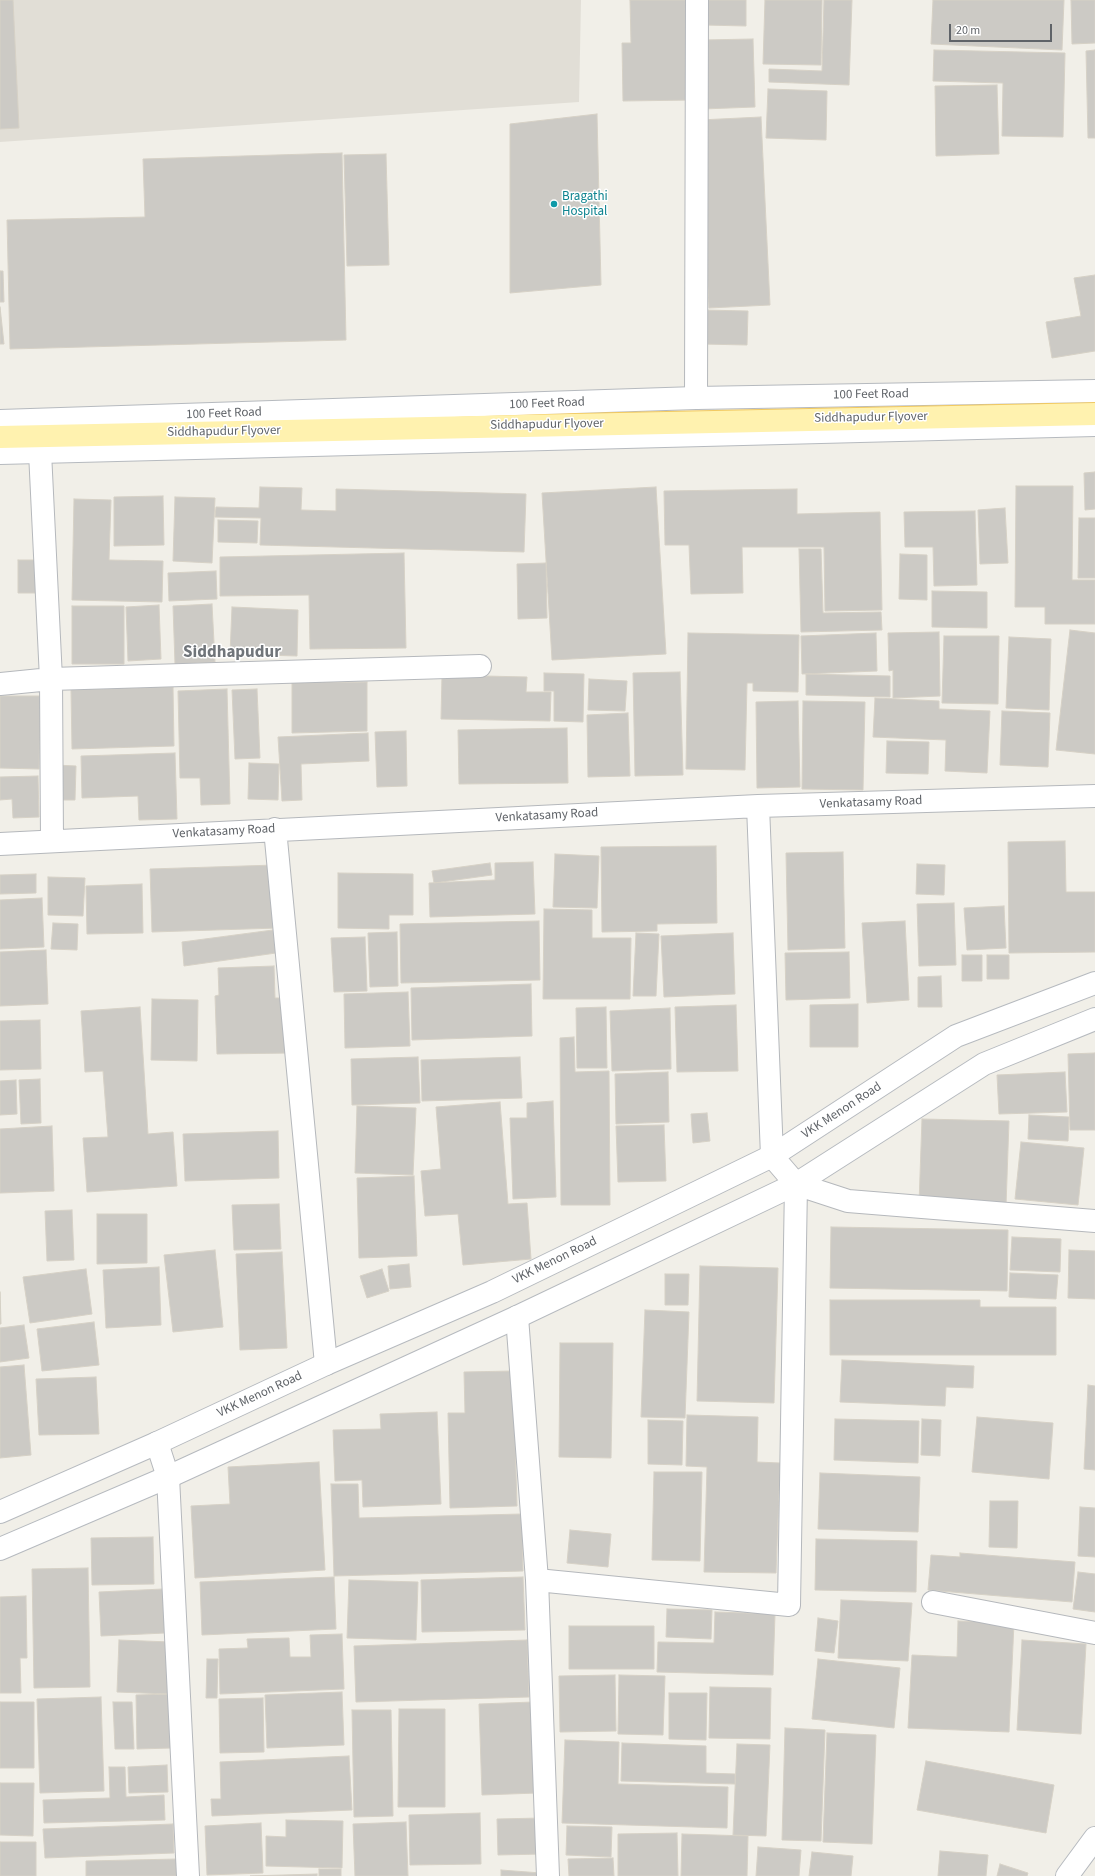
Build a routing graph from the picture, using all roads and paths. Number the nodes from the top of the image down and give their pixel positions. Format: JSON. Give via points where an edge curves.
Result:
{"nodes":[{"id":1,"x":697,"y":0,"type":"edge"},
{"id":2,"x":1095,"y":391,"type":"edge"},
{"id":3,"x":696,"y":398,"type":"junction"},
{"id":4,"x":1095,"y":414,"type":"edge"},
{"id":5,"x":0,"y":421,"type":"edge"},
{"id":6,"x":1095,"y":426,"type":"edge"},
{"id":7,"x":0,"y":437,"type":"edge"},
{"id":8,"x":0,"y":452,"type":"edge"},
{"id":9,"x":40,"y":452,"type":"junction"},
{"id":10,"x":480,"y":666,"type":"dead end"},
{"id":11,"x":51,"y":679,"type":"junction"},
{"id":12,"x":0,"y":684,"type":"edge"},
{"id":13,"x":1095,"y":796,"type":"edge"},
{"id":14,"x":758,"y":806,"type":"junction"},
{"id":15,"x":275,"y":829,"type":"junction"},
{"id":16,"x":52,"y":841,"type":"junction"},
{"id":17,"x":0,"y":844,"type":"edge"},
{"id":18,"x":1095,"y":983,"type":"edge"},
{"id":19,"x":1095,"y":1019,"type":"edge"},
{"id":20,"x":772,"y":1156,"type":"junction"},
{"id":21,"x":796,"y":1184,"type":"junction"},
{"id":22,"x":1095,"y":1221,"type":"edge"},
{"id":23,"x":517,"y":1317,"type":"junction"},
{"id":24,"x":326,"y":1364,"type":"junction"},
{"id":25,"x":158,"y":1443,"type":"junction"},
{"id":26,"x":168,"y":1477,"type":"junction"},
{"id":27,"x":0,"y":1512,"type":"edge"},
{"id":28,"x":0,"y":1549,"type":"edge"},
{"id":29,"x":537,"y":1580,"type":"junction"},
{"id":30,"x":933,"y":1602,"type":"dead end"},
{"id":31,"x":1095,"y":1633,"type":"edge"},
{"id":32,"x":1095,"y":1838,"type":"edge"},
{"id":33,"x":188,"y":1876,"type":"edge"},
{"id":34,"x":548,"y":1876,"type":"edge"},
{"id":35,"x":1066,"y":1876,"type":"edge"}],
"edges":[{"from":1,"to":3,"type":"street"},
{"from":2,"to":3,"type":"street","name":"100 Feet Road"},
{"from":3,"to":5,"type":"street","name":"100 Feet Road"},
{"from":4,"to":7,"type":"main road","name":"Siddhapudur Flyover"},
{"from":6,"to":9,"type":"street"},
{"from":8,"to":9,"type":"street"},
{"from":9,"to":11,"type":"street"},
{"from":10,"to":11,"type":"street"},
{"from":11,"to":12,"type":"street"},
{"from":11,"to":16,"type":"street"},
{"from":13,"to":14,"type":"street","name":"Venkatasamy Road"},
{"from":14,"to":15,"type":"street","name":"Venkatasamy Road"},
{"from":14,"to":20,"type":"street"},
{"from":15,"to":16,"type":"street","name":"Venkatasamy Road"},
{"from":15,"to":24,"type":"street"},
{"from":16,"to":17,"type":"street","name":"Venkatasamy Road"},
{"from":18,"to":20,"type":"street","name":"VKK Menon Road","via":[[956,1036]]},
{"from":19,"to":21,"type":"street","via":[[984,1064]]},
{"from":20,"to":21,"type":"street"},
{"from":20,"to":24,"type":"street","name":"VKK Menon Road","via":[[492,1292]]},
{"from":21,"to":22,"type":"street","via":[[848,1201]]},
{"from":21,"to":23,"type":"street"},
{"from":21,"to":29,"type":"street","via":[[789,1605]]},
{"from":23,"to":26,"type":"street"},
{"from":23,"to":29,"type":"street"},
{"from":24,"to":25,"type":"street","name":"VKK Menon Road"},
{"from":25,"to":26,"type":"street"},
{"from":25,"to":27,"type":"street","name":"VKK Menon Road"},
{"from":26,"to":28,"type":"street"},
{"from":26,"to":33,"type":"street"},
{"from":29,"to":34,"type":"street"},
{"from":30,"to":31,"type":"street"},
{"from":32,"to":35,"type":"street"}]}
